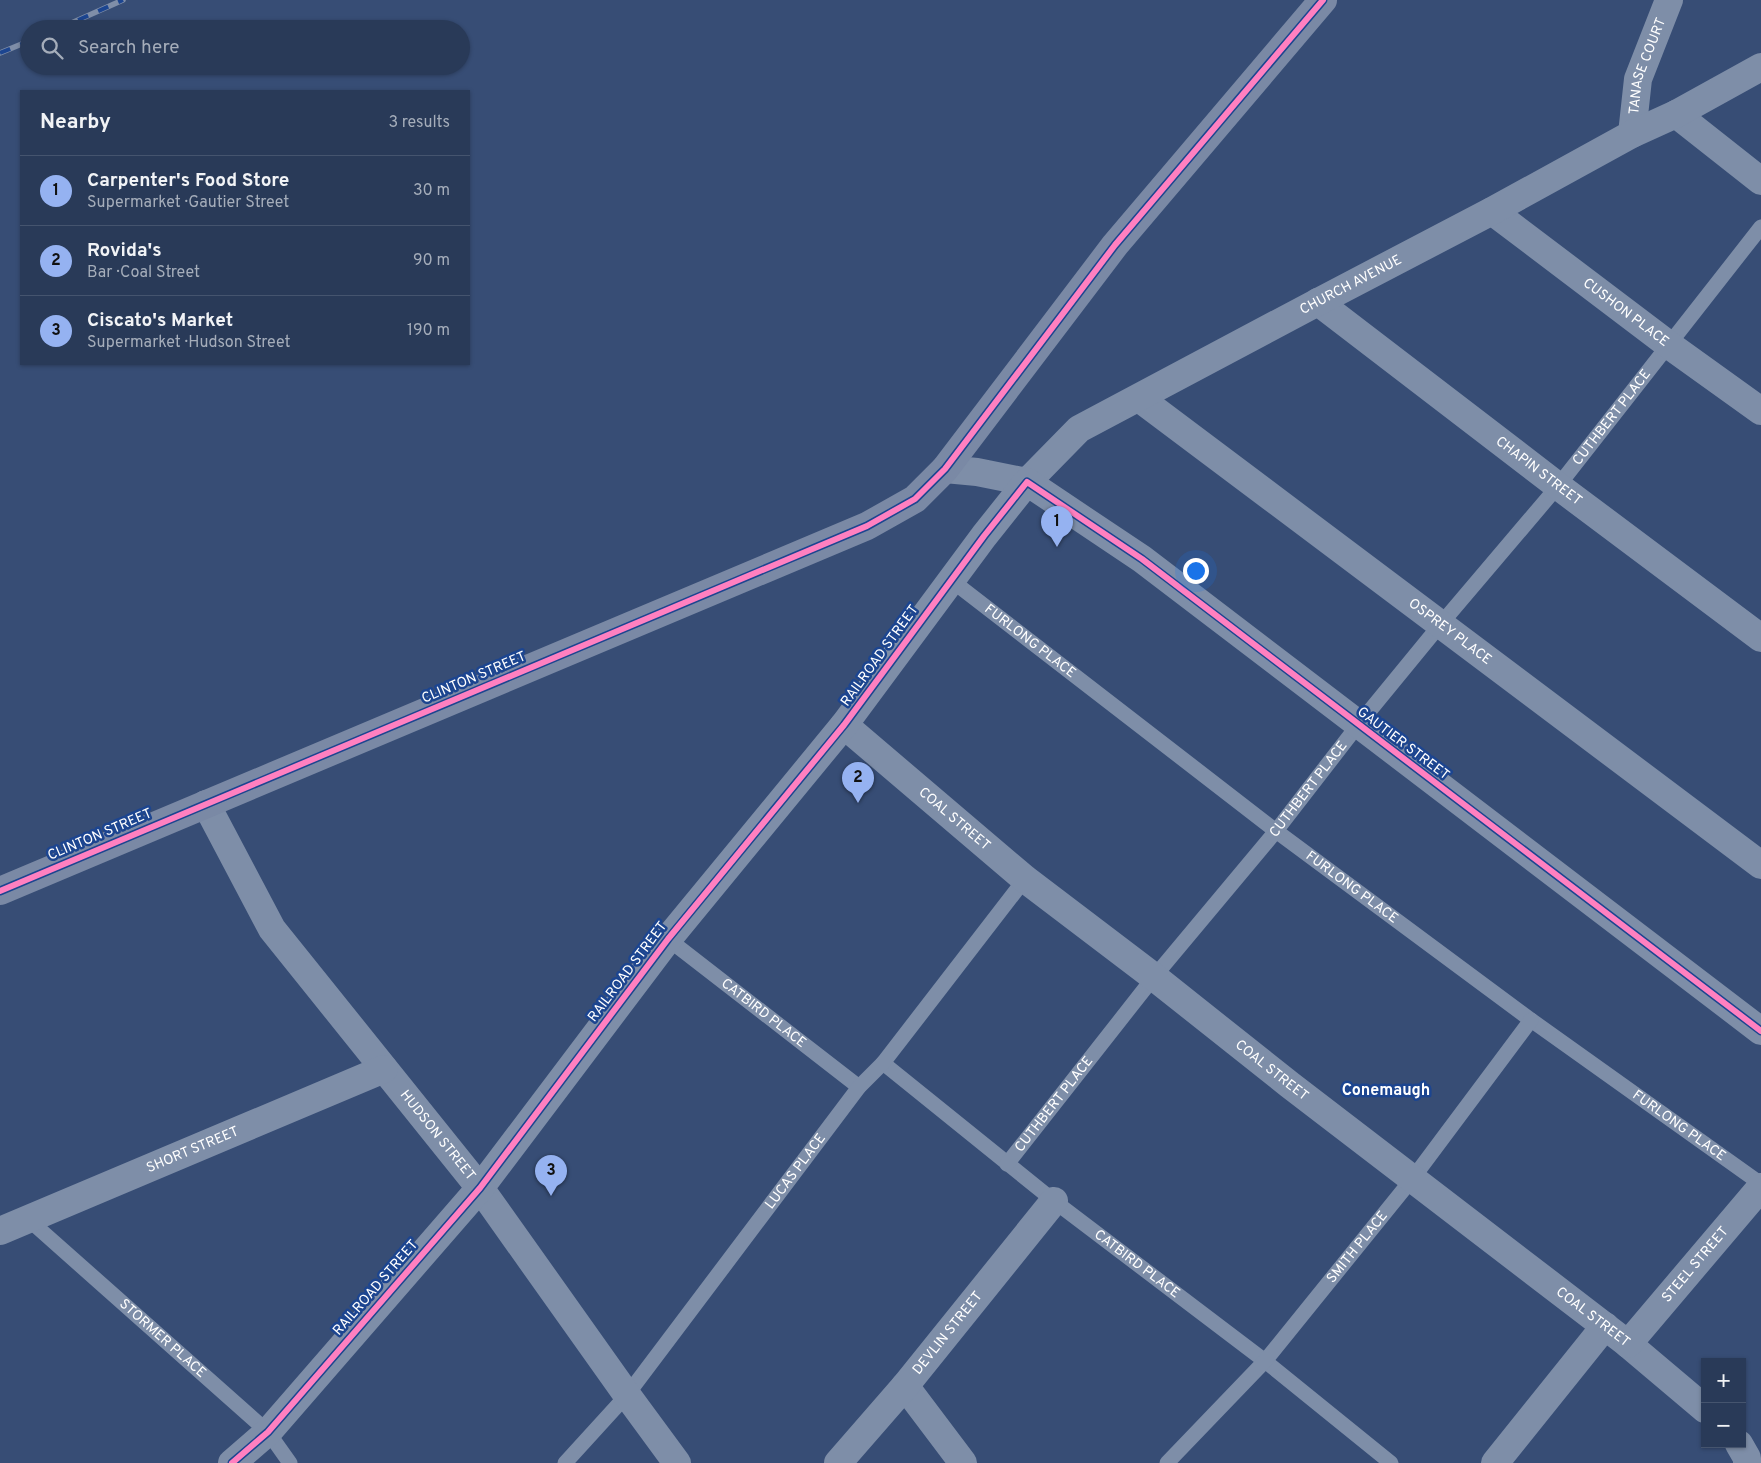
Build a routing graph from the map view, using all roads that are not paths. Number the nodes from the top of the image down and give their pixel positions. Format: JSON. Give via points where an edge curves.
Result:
{"nodes":[{"id":1,"x":1323,"y":0,"type":"edge"},
{"id":2,"x":1670,"y":0,"type":"edge"},
{"id":3,"x":1761,"y":67,"type":"edge"},
{"id":4,"x":1676,"y":114,"type":"junction"},
{"id":5,"x":1632,"y":134,"type":"junction"},
{"id":6,"x":1761,"y":181,"type":"edge"},
{"id":7,"x":1492,"y":211,"type":"junction"},
{"id":8,"x":1761,"y":227,"type":"edge"},
{"id":9,"x":1318,"y":302,"type":"junction"},
{"id":10,"x":1669,"y":345,"type":"junction"},
{"id":11,"x":1139,"y":398,"type":"junction"},
{"id":12,"x":1761,"y":411,"type":"edge"},
{"id":13,"x":945,"y":469,"type":"junction"},
{"id":14,"x":1027,"y":482,"type":"junction"},
{"id":15,"x":1558,"y":486,"type":"junction"},
{"id":16,"x":951,"y":580,"type":"junction"},
{"id":17,"x":1440,"y":625,"type":"junction"},
{"id":18,"x":1761,"y":638,"type":"edge"},
{"id":19,"x":844,"y":726,"type":"junction"},
{"id":20,"x":1358,"y":726,"type":"junction"},
{"id":21,"x":206,"y":804,"type":"junction"},
{"id":22,"x":1276,"y":831,"type":"junction"},
{"id":23,"x":1761,"y":865,"type":"edge"},
{"id":24,"x":1025,"y":878,"type":"junction"},
{"id":25,"x":0,"y":891,"type":"edge"},
{"id":26,"x":668,"y":939,"type":"junction"},
{"id":27,"x":1154,"y":977,"type":"junction"},
{"id":28,"x":1532,"y":1020,"type":"junction"},
{"id":29,"x":1761,"y":1032,"type":"edge"},
{"id":30,"x":883,"y":1063,"type":"junction"},
{"id":31,"x":384,"y":1069,"type":"junction"},
{"id":32,"x":859,"y":1087,"type":"junction"},
{"id":33,"x":1007,"y":1164,"type":"junction"},
{"id":34,"x":1413,"y":1178,"type":"junction"},
{"id":35,"x":1761,"y":1185,"type":"edge"},
{"id":36,"x":480,"y":1188,"type":"junction"},
{"id":37,"x":1054,"y":1201,"type":"junction"},
{"id":38,"x":28,"y":1219,"type":"junction"},
{"id":39,"x":0,"y":1231,"type":"edge"},
{"id":40,"x":1604,"y":1326,"type":"junction"},
{"id":41,"x":1628,"y":1344,"type":"junction"},
{"id":42,"x":1265,"y":1360,"type":"junction"},
{"id":43,"x":905,"y":1386,"type":"junction"},
{"id":44,"x":627,"y":1395,"type":"junction"},
{"id":45,"x":1701,"y":1406,"type":"edge"},
{"id":46,"x":268,"y":1432,"type":"junction"},
{"id":47,"x":1741,"y":1448,"type":"edge"},
{"id":48,"x":232,"y":1463,"type":"edge"},
{"id":49,"x":290,"y":1463,"type":"edge"},
{"id":50,"x":565,"y":1463,"type":"edge"},
{"id":51,"x":677,"y":1463,"type":"edge"},
{"id":52,"x":838,"y":1463,"type":"edge"},
{"id":53,"x":963,"y":1463,"type":"edge"},
{"id":54,"x":1167,"y":1463,"type":"edge"},
{"id":55,"x":1391,"y":1463,"type":"edge"},
{"id":56,"x":1495,"y":1463,"type":"edge"},
{"id":57,"x":1747,"y":1463,"type":"edge"}],
"edges":[{"from":1,"to":13,"type":"main road","name":"CLINTON STREET","via":[[1115,245]]},
{"from":2,"to":5,"type":"street","name":"TANASE COURT","via":[[1638,79]]},
{"from":3,"to":4,"type":"street","name":"CHURCH AVENUE"},
{"from":4,"to":5,"type":"street","name":"CHURCH AVENUE"},
{"from":4,"to":6,"type":"street"},
{"from":5,"to":7,"type":"street","name":"CHURCH AVENUE"},
{"from":7,"to":9,"type":"street","name":"CHURCH AVENUE"},
{"from":7,"to":10,"type":"street","name":"CUSHON PLACE"},
{"from":8,"to":10,"type":"lane","name":"CUTHBERT PLACE"},
{"from":9,"to":11,"type":"street","name":"CHURCH AVENUE"},
{"from":9,"to":15,"type":"street","name":"CHAPIN STREET"},
{"from":10,"to":12,"type":"street","name":"CUSHON PLACE"},
{"from":10,"to":15,"type":"lane","name":"CUTHBERT PLACE"},
{"from":11,"to":14,"type":"street","name":"CHURCH AVENUE","via":[[1079,429]]},
{"from":11,"to":17,"type":"street","name":"OSPREY PLACE"},
{"from":13,"to":14,"type":"street"},
{"from":13,"to":21,"type":"main road","name":"CLINTON STREET","via":[[915,499],[867,526]]},
{"from":14,"to":16,"type":"street","name":"RAILROAD STREET"},
{"from":14,"to":20,"type":"street","name":"GAUTIER STREET","via":[[1142,559]]},
{"from":15,"to":17,"type":"lane","name":"CUTHBERT PLACE"},
{"from":15,"to":18,"type":"street","name":"CHAPIN STREET"},
{"from":16,"to":19,"type":"street","name":"RAILROAD STREET"},
{"from":16,"to":22,"type":"lane","name":"FURLONG PLACE"},
{"from":17,"to":20,"type":"lane","name":"CUTHBERT PLACE"},
{"from":17,"to":23,"type":"street","name":"OSPREY PLACE"},
{"from":19,"to":24,"type":"street","name":"COAL STREET"},
{"from":19,"to":26,"type":"street","name":"RAILROAD STREET"},
{"from":20,"to":22,"type":"lane","name":"CUTHBERT PLACE"},
{"from":20,"to":29,"type":"street","name":"GAUTIER STREET"},
{"from":21,"to":25,"type":"main road","name":"CLINTON STREET"},
{"from":21,"to":31,"type":"street","name":"HUDSON STREET","via":[[272,929]]},
{"from":22,"to":27,"type":"lane","name":"CUTHBERT PLACE"},
{"from":22,"to":28,"type":"lane","name":"FURLONG PLACE"},
{"from":24,"to":27,"type":"street","name":"COAL STREET"},
{"from":24,"to":30,"type":"lane","name":"LUCAS PLACE"},
{"from":26,"to":32,"type":"lane","name":"CATBIRD PLACE"},
{"from":26,"to":36,"type":"street","name":"RAILROAD STREET"},
{"from":27,"to":33,"type":"lane","name":"CUTHBERT PLACE"},
{"from":27,"to":34,"type":"street","name":"COAL STREET"},
{"from":28,"to":34,"type":"lane","name":"SMITH PLACE"},
{"from":28,"to":35,"type":"lane","name":"FURLONG PLACE"},
{"from":30,"to":32,"type":"lane","name":"LUCAS PLACE"},
{"from":30,"to":33,"type":"lane","name":"CATBIRD PLACE"},
{"from":31,"to":36,"type":"street","name":"HUDSON STREET"},
{"from":31,"to":38,"type":"street","name":"SHORT STREET"},
{"from":32,"to":44,"type":"lane","name":"LUCAS PLACE"},
{"from":33,"to":37,"type":"lane","name":"CATBIRD PLACE"},
{"from":34,"to":40,"type":"street","name":"COAL STREET"},
{"from":34,"to":42,"type":"lane","name":"SMITH PLACE"},
{"from":35,"to":41,"type":"street","name":"STEEL STREET"},
{"from":36,"to":44,"type":"street","name":"HUDSON STREET"},
{"from":36,"to":46,"type":"street","name":"RAILROAD STREET"},
{"from":37,"to":42,"type":"lane","name":"CATBIRD PLACE"},
{"from":37,"to":43,"type":"street","name":"DEVLIN STREET"},
{"from":38,"to":39,"type":"street","name":"SHORT STREET"},
{"from":38,"to":46,"type":"lane","name":"STORMER PLACE"},
{"from":40,"to":41,"type":"street","name":"COAL STREET"},
{"from":40,"to":56,"type":"street"},
{"from":41,"to":45,"type":"street","name":"COAL STREET"},
{"from":42,"to":54,"type":"lane","name":"SMITH PLACE"},
{"from":42,"to":55,"type":"lane","name":"CATBIRD PLACE"},
{"from":43,"to":52,"type":"street","name":"DEVLIN STREET"},
{"from":43,"to":53,"type":"street"},
{"from":44,"to":50,"type":"lane","name":"LUCAS PLACE"},
{"from":44,"to":51,"type":"street","name":"HUDSON STREET"},
{"from":46,"to":48,"type":"street","name":"RAILROAD STREET"},
{"from":46,"to":49,"type":"lane","name":"STORMER PLACE"},
{"from":47,"to":57,"type":"street"}]}
